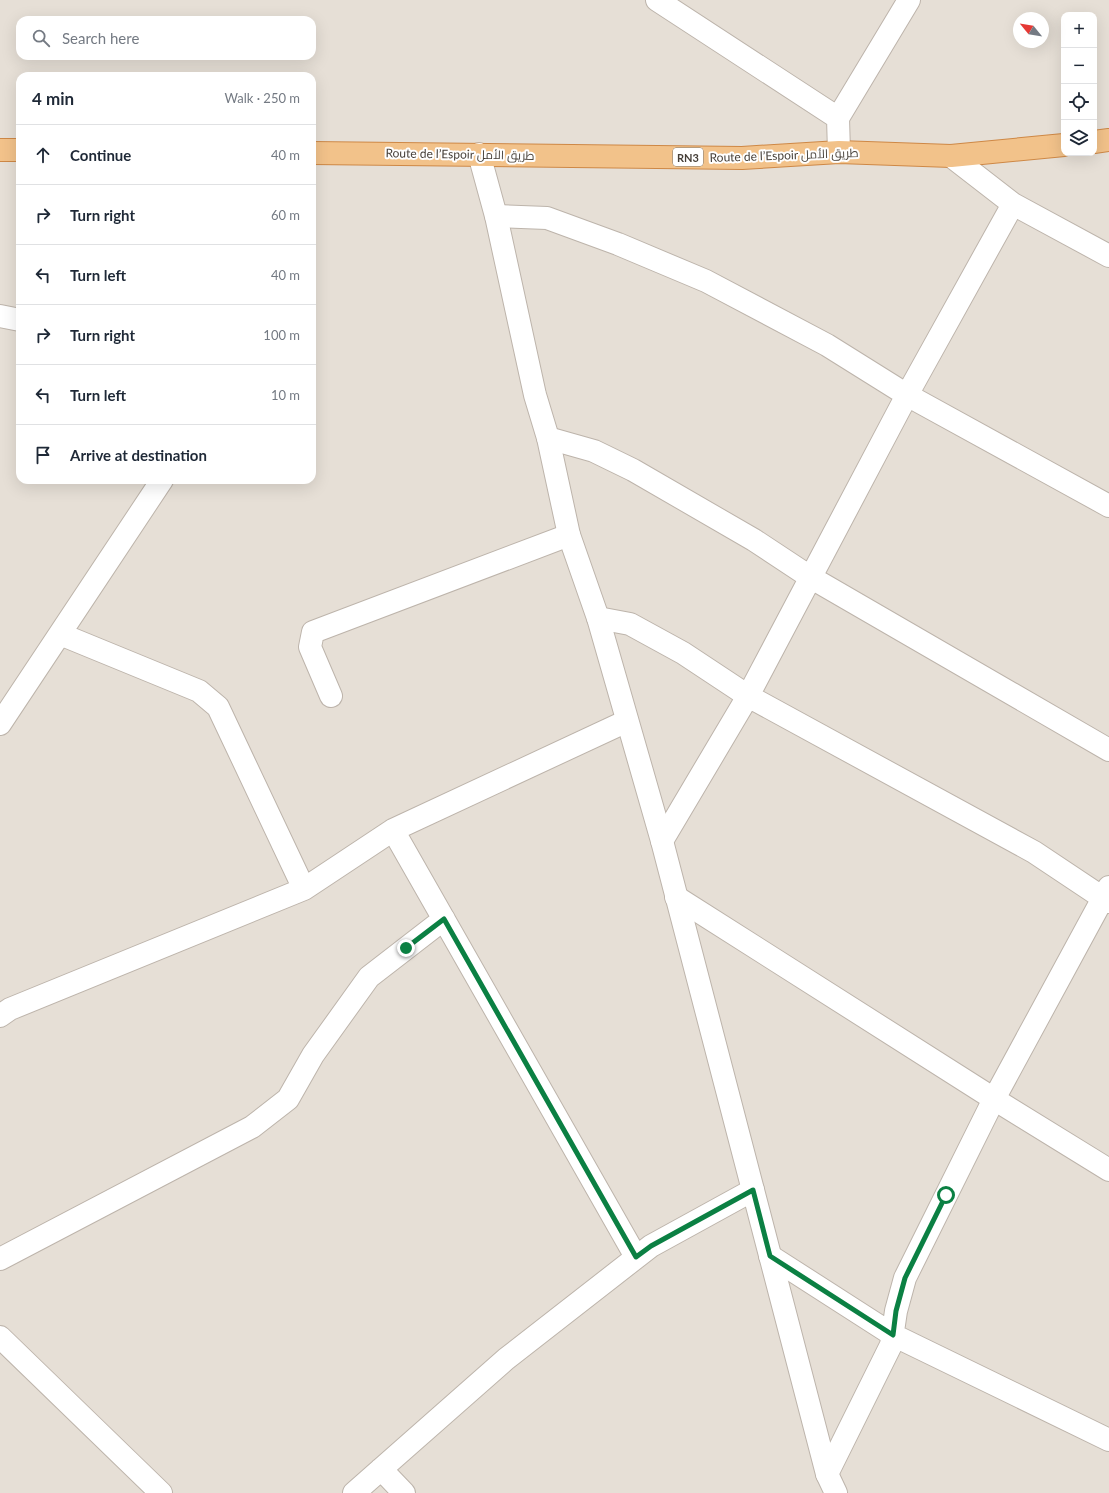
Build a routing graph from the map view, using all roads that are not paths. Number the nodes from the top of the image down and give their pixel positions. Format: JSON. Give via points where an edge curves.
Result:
{"nodes":[{"id":1,"x":656,"y":0,"type":"edge"},
{"id":2,"x":909,"y":0,"type":"edge"},
{"id":3,"x":838,"y":118,"type":"junction"},
{"id":4,"x":1109,"y":140,"type":"edge"},
{"id":5,"x":1097,"y":142,"type":"edge"},
{"id":6,"x":1061,"y":145,"type":"edge"},
{"id":7,"x":0,"y":150,"type":"edge"},
{"id":8,"x":16,"y":150,"type":"edge"},
{"id":9,"x":840,"y":152,"type":"junction"},
{"id":10,"x":316,"y":153,"type":"edge"},
{"id":11,"x":479,"y":154,"type":"junction"},
{"id":12,"x":951,"y":156,"type":"junction"},
{"id":13,"x":1013,"y":204,"type":"junction"},
{"id":14,"x":496,"y":216,"type":"junction"},
{"id":15,"x":1109,"y":256,"type":"edge"},
{"id":16,"x":0,"y":316,"type":"edge"},
{"id":17,"x":16,"y":319,"type":"edge"},
{"id":18,"x":907,"y":395,"type":"junction"},
{"id":19,"x":548,"y":438,"type":"junction"},
{"id":20,"x":159,"y":484,"type":"edge"},
{"id":21,"x":1109,"y":506,"type":"edge"},
{"id":22,"x":569,"y":535,"type":"junction"},
{"id":23,"x":810,"y":577,"type":"junction"},
{"id":24,"x":598,"y":618,"type":"junction"},
{"id":25,"x":60,"y":634,"type":"junction"},
{"id":26,"x":331,"y":696,"type":"dead end"},
{"id":27,"x":748,"y":696,"type":"junction"},
{"id":28,"x":627,"y":721,"type":"junction"},
{"id":29,"x":0,"y":724,"type":"edge"},
{"id":30,"x":1109,"y":750,"type":"edge"},
{"id":31,"x":393,"y":830,"type":"junction"},
{"id":32,"x":662,"y":841,"type":"junction"},
{"id":33,"x":304,"y":890,"type":"junction"},
{"id":34,"x":676,"y":896,"type":"junction"},
{"id":35,"x":1107,"y":896,"type":"edge"},
{"id":36,"x":444,"y":919,"type":"junction"},
{"id":37,"x":3,"y":1009,"type":"edge"},
{"id":38,"x":994,"y":1098,"type":"junction"},
{"id":39,"x":1109,"y":1170,"type":"edge"},
{"id":40,"x":753,"y":1190,"type":"junction"},
{"id":41,"x":770,"y":1256,"type":"junction"},
{"id":42,"x":636,"y":1257,"type":"junction"},
{"id":43,"x":0,"y":1259,"type":"edge"},
{"id":44,"x":893,"y":1335,"type":"junction"},
{"id":45,"x":0,"y":1336,"type":"edge"},
{"id":46,"x":1109,"y":1440,"type":"edge"},
{"id":47,"x":381,"y":1468,"type":"junction"},
{"id":48,"x":832,"y":1483,"type":"edge"},
{"id":49,"x":161,"y":1493,"type":"edge"},
{"id":50,"x":354,"y":1493,"type":"edge"},
{"id":51,"x":404,"y":1493,"type":"edge"}],
"edges":[{"from":1,"to":3,"type":"street"},
{"from":2,"to":3,"type":"street"},
{"from":3,"to":9,"type":"street"},
{"from":4,"to":5,"type":"highway"},
{"from":6,"to":12,"type":"highway","name":"Route de l’Espoir طريق الأمل","number":"RN3"},
{"from":7,"to":8,"type":"highway"},
{"from":9,"to":11,"type":"highway","name":"Route de l’Espoir طريق الأمل","number":"RN3","via":[[742,158]]},
{"from":9,"to":12,"type":"highway","name":"Route de l’Espoir طريق الأمل","number":"RN3"},
{"from":10,"to":11,"type":"highway","name":"Route de l’Espoir طريق الأمل","number":"RN3"},
{"from":11,"to":14,"type":"street"},
{"from":12,"to":13,"type":"street"},
{"from":13,"to":15,"type":"street"},
{"from":13,"to":18,"type":"street"},
{"from":14,"to":18,"type":"street","via":[[547,218],[706,281],[826,345]]},
{"from":14,"to":19,"type":"street","via":[[535,395]]},
{"from":16,"to":17,"type":"street"},
{"from":18,"to":21,"type":"street"},
{"from":18,"to":23,"type":"street"},
{"from":19,"to":22,"type":"street"},
{"from":19,"to":23,"type":"street","via":[[594,451],[633,470],[754,540]]},
{"from":20,"to":25,"type":"street"},
{"from":22,"to":24,"type":"street"},
{"from":22,"to":26,"type":"street","via":[[313,632],[310,647]]},
{"from":23,"to":27,"type":"street"},
{"from":23,"to":30,"type":"street"},
{"from":24,"to":27,"type":"street","via":[[630,624],[683,652]]},
{"from":24,"to":28,"type":"street"},
{"from":25,"to":29,"type":"street"},
{"from":25,"to":33,"type":"street","via":[[199,691],[218,707]]},
{"from":27,"to":32,"type":"street"},
{"from":27,"to":35,"type":"street","via":[[1034,852]]},
{"from":28,"to":31,"type":"street"},
{"from":28,"to":32,"type":"street"},
{"from":31,"to":33,"type":"street"},
{"from":31,"to":36,"type":"street"},
{"from":32,"to":34,"type":"street"},
{"from":33,"to":37,"type":"street"},
{"from":34,"to":38,"type":"street"},
{"from":34,"to":40,"type":"street"},
{"from":35,"to":38,"type":"street"},
{"from":36,"to":42,"type":"street"},
{"from":36,"to":43,"type":"street","via":[[369,978],[313,1055],[288,1099],[252,1127]]},
{"from":38,"to":39,"type":"street"},
{"from":38,"to":44,"type":"street","via":[[905,1278],[896,1311]]},
{"from":40,"to":41,"type":"street"},
{"from":40,"to":42,"type":"street","via":[[651,1246]]},
{"from":41,"to":44,"type":"street"},
{"from":41,"to":48,"type":"street"},
{"from":42,"to":47,"type":"street","via":[[506,1359]]},
{"from":44,"to":46,"type":"street"},
{"from":44,"to":48,"type":"street"},
{"from":45,"to":49,"type":"street"},
{"from":47,"to":50,"type":"street"},
{"from":47,"to":51,"type":"street"}]}
